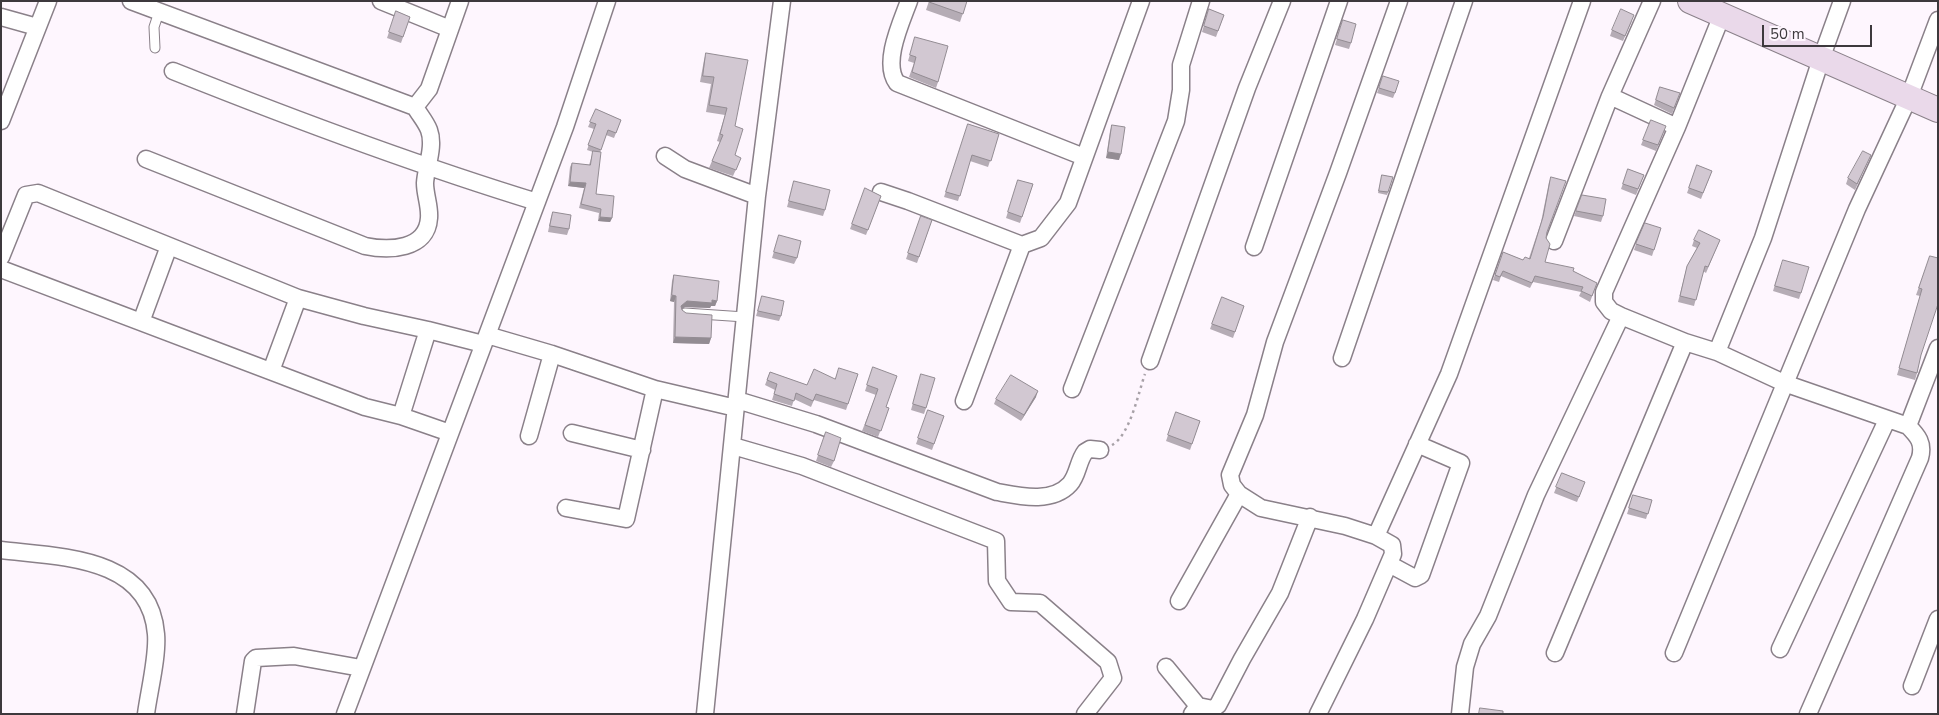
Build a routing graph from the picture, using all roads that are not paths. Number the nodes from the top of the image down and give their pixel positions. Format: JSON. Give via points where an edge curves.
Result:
{"nodes":[{"id":1,"x":48,"y":1,"type":"edge"},
{"id":2,"x":131,"y":1,"type":"edge"},
{"id":3,"x":381,"y":1,"type":"edge"},
{"id":4,"x":460,"y":1,"type":"edge"},
{"id":5,"x":607,"y":1,"type":"edge"},
{"id":6,"x":782,"y":1,"type":"edge"},
{"id":7,"x":909,"y":1,"type":"edge"},
{"id":8,"x":1141,"y":1,"type":"edge"},
{"id":9,"x":1201,"y":1,"type":"edge"},
{"id":10,"x":1282,"y":1,"type":"edge"},
{"id":11,"x":1339,"y":1,"type":"edge"},
{"id":12,"x":1399,"y":1,"type":"edge"},
{"id":13,"x":1464,"y":1,"type":"edge"},
{"id":14,"x":1582,"y":1,"type":"edge"},
{"id":15,"x":1652,"y":1,"type":"edge"},
{"id":16,"x":1690,"y":1,"type":"edge"},
{"id":17,"x":1842,"y":1,"type":"edge"},
{"id":18,"x":159,"y":12,"type":"junction"},
{"id":19,"x":1722,"y":15,"type":"junction"},
{"id":20,"x":1,"y":17,"type":"edge"},
{"id":21,"x":1938,"y":20,"type":"edge"},
{"id":22,"x":37,"y":27,"type":"junction"},
{"id":23,"x":450,"y":29,"type":"junction"},
{"id":24,"x":154,"y":48,"type":"dead end"},
{"id":25,"x":1821,"y":59,"type":"junction"},
{"id":26,"x":173,"y":71,"type":"dead end"},
{"id":27,"x":1610,"y":96,"type":"junction"},
{"id":28,"x":1909,"y":98,"type":"junction"},
{"id":29,"x":415,"y":107,"type":"junction"},
{"id":30,"x":1938,"y":110,"type":"edge"},
{"id":31,"x":1,"y":121,"type":"edge"},
{"id":32,"x":1677,"y":127,"type":"junction"},
{"id":33,"x":665,"y":156,"type":"dead end"},
{"id":34,"x":1084,"y":157,"type":"junction"},
{"id":35,"x":146,"y":159,"type":"dead end"},
{"id":36,"x":427,"y":168,"type":"junction"},
{"id":37,"x":881,"y":192,"type":"dead end"},
{"id":38,"x":757,"y":196,"type":"junction"},
{"id":39,"x":537,"y":202,"type":"junction"},
{"id":40,"x":1554,"y":241,"type":"dead end"},
{"id":41,"x":1022,"y":245,"type":"junction"},
{"id":42,"x":169,"y":246,"type":"junction"},
{"id":43,"x":1254,"y":247,"type":"dead end"},
{"id":44,"x":1,"y":258,"type":"edge"},
{"id":45,"x":1,"y":269,"type":"edge"},
{"id":46,"x":298,"y":298,"type":"junction"},
{"id":47,"x":684,"y":313,"type":"edge"},
{"id":48,"x":1621,"y":316,"type":"junction"},
{"id":49,"x":745,"y":317,"type":"junction"},
{"id":50,"x":141,"y":322,"type":"junction"},
{"id":51,"x":428,"y":330,"type":"junction"},
{"id":52,"x":485,"y":340,"type":"junction"},
{"id":53,"x":1685,"y":342,"type":"junction"},
{"id":54,"x":1938,"y":348,"type":"edge"},
{"id":55,"x":1717,"y":352,"type":"junction"},
{"id":56,"x":552,"y":354,"type":"junction"},
{"id":57,"x":1342,"y":358,"type":"dead end"},
{"id":58,"x":1150,"y":361,"type":"road end"},
{"id":59,"x":271,"y":372,"type":"junction"},
{"id":60,"x":1784,"y":383,"type":"junction"},
{"id":61,"x":655,"y":389,"type":"junction"},
{"id":62,"x":1072,"y":389,"type":"dead end"},
{"id":63,"x":964,"y":401,"type":"dead end"},
{"id":64,"x":736,"y":404,"type":"junction"},
{"id":65,"x":401,"y":416,"type":"junction"},
{"id":66,"x":1886,"y":420,"type":"junction"},
{"id":67,"x":1908,"y":426,"type":"junction"},
{"id":68,"x":450,"y":433,"type":"junction"},
{"id":69,"x":572,"y":433,"type":"dead end"},
{"id":70,"x":529,"y":436,"type":"dead end"},
{"id":71,"x":1417,"y":444,"type":"junction"},
{"id":72,"x":733,"y":446,"type":"junction"},
{"id":73,"x":642,"y":450,"type":"junction"},
{"id":74,"x":1100,"y":450,"type":"road end"},
{"id":75,"x":1239,"y":494,"type":"junction"},
{"id":76,"x":566,"y":508,"type":"dead end"},
{"id":77,"x":1310,"y":518,"type":"junction"},
{"id":78,"x":1376,"y":536,"type":"junction"},
{"id":79,"x":1,"y":550,"type":"edge"},
{"id":80,"x":1389,"y":564,"type":"junction"},
{"id":81,"x":1179,"y":601,"type":"dead end"},
{"id":82,"x":1938,"y":618,"type":"edge"},
{"id":83,"x":1780,"y":649,"type":"dead end"},
{"id":84,"x":1555,"y":653,"type":"dead end"},
{"id":85,"x":1674,"y":653,"type":"dead end"},
{"id":86,"x":1166,"y":667,"type":"dead end"},
{"id":87,"x":361,"y":668,"type":"junction"},
{"id":88,"x":1912,"y":686,"type":"dead end"},
{"id":89,"x":1195,"y":710,"type":"edge"},
{"id":90,"x":146,"y":714,"type":"edge"},
{"id":91,"x":245,"y":714,"type":"edge"},
{"id":92,"x":345,"y":714,"type":"edge"},
{"id":93,"x":705,"y":714,"type":"edge"},
{"id":94,"x":1085,"y":714,"type":"edge"},
{"id":95,"x":1318,"y":714,"type":"edge"},
{"id":96,"x":1460,"y":714,"type":"edge"},
{"id":97,"x":1808,"y":714,"type":"edge"}],
"edges":[{"from":1,"to":22,"type":"street"},
{"from":2,"to":18,"type":"street"},
{"from":3,"to":23,"type":"street"},
{"from":4,"to":23,"type":"street"},
{"from":5,"to":39,"type":"street"},
{"from":6,"to":38,"type":"street"},
{"from":7,"to":34,"type":"street","via":[[891,57],[890,72],[897,83]]},
{"from":8,"to":34,"type":"street"},
{"from":9,"to":62,"type":"street","via":[[1181,65],[1176,121]]},
{"from":10,"to":58,"type":"street","via":[[1247,88]]},
{"from":11,"to":43,"type":"street"},
{"from":12,"to":75,"type":"street","via":[[1275,342],[1255,416],[1232,468],[1230,481]]},
{"from":13,"to":57,"type":"street"},
{"from":14,"to":71,"type":"street","via":[[1449,374]]},
{"from":15,"to":27,"type":"street"},
{"from":16,"to":19,"type":"main road"},
{"from":17,"to":25,"type":"street"},
{"from":18,"to":24,"type":"lane","via":[[154,27]]},
{"from":18,"to":29,"type":"street"},
{"from":19,"to":25,"type":"main road"},
{"from":19,"to":32,"type":"street"},
{"from":20,"to":22,"type":"street"},
{"from":21,"to":28,"type":"street"},
{"from":22,"to":31,"type":"street"},
{"from":23,"to":29,"type":"street","via":[[429,89]]},
{"from":25,"to":28,"type":"main road"},
{"from":25,"to":55,"type":"street","via":[[1763,238]]},
{"from":26,"to":36,"type":"street","via":[[294,120]]},
{"from":27,"to":32,"type":"street"},
{"from":27,"to":40,"type":"street"},
{"from":28,"to":30,"type":"main road"},
{"from":28,"to":60,"type":"street","via":[[1857,208]]},
{"from":29,"to":36,"type":"street","via":[[430,134]]},
{"from":32,"to":48,"type":"street","via":[[1604,292],[1604,302]]},
{"from":33,"to":38,"type":"street","via":[[684,169]]},
{"from":34,"to":41,"type":"street","via":[[1064,209],[1040,238]]},
{"from":35,"to":36,"type":"street","via":[[377,249],[409,245],[426,232],[429,219],[425,194]]},
{"from":36,"to":39,"type":"street"},
{"from":37,"to":41,"type":"street"},
{"from":38,"to":49,"type":"street"},
{"from":39,"to":52,"type":"street"},
{"from":41,"to":63,"type":"street"},
{"from":42,"to":44,"type":"street","via":[[38,193],[26,195]]},
{"from":42,"to":46,"type":"street"},
{"from":42,"to":50,"type":"street"},
{"from":45,"to":50,"type":"street"},
{"from":46,"to":51,"type":"street"},
{"from":46,"to":59,"type":"street"},
{"from":47,"to":49,"type":"lane"},
{"from":48,"to":53,"type":"street"},
{"from":48,"to":96,"type":"street","via":[[1536,495],[1488,616],[1472,644],[1465,667]]},
{"from":49,"to":64,"type":"street"},
{"from":50,"to":59,"type":"street"},
{"from":51,"to":52,"type":"street"},
{"from":51,"to":65,"type":"street"},
{"from":52,"to":56,"type":"street"},
{"from":52,"to":68,"type":"street"},
{"from":53,"to":55,"type":"street"},
{"from":53,"to":84,"type":"street"},
{"from":54,"to":67,"type":"street"},
{"from":55,"to":60,"type":"street"},
{"from":56,"to":61,"type":"street"},
{"from":56,"to":70,"type":"street"},
{"from":59,"to":65,"type":"street"},
{"from":60,"to":66,"type":"street"},
{"from":60,"to":85,"type":"street"},
{"from":61,"to":64,"type":"street"},
{"from":61,"to":73,"type":"street"},
{"from":64,"to":72,"type":"street"},
{"from":64,"to":74,"type":"street","via":[[816,424],[997,492],[1021,497],[1045,496],[1060,491],[1070,485],[1085,452]]},
{"from":65,"to":68,"type":"street"},
{"from":66,"to":67,"type":"street"},
{"from":66,"to":83,"type":"street"},
{"from":67,"to":97,"type":"street","via":[[1919,437],[1922,447],[1920,458]]},
{"from":68,"to":87,"type":"street"},
{"from":69,"to":73,"type":"street"},
{"from":71,"to":78,"type":"street"},
{"from":71,"to":80,"type":"street","via":[[1461,464],[1421,575],[1415,578]]},
{"from":72,"to":93,"type":"street"},
{"from":72,"to":94,"type":"street","via":[[802,466],[996,541],[997,581],[1011,602],[1040,603],[1108,662],[1113,678]]},
{"from":73,"to":76,"type":"street","via":[[626,519]]},
{"from":75,"to":77,"type":"street","via":[[1261,508]]},
{"from":75,"to":81,"type":"street"},
{"from":77,"to":78,"type":"street"},
{"from":77,"to":89,"type":"street","via":[[1280,593],[1218,705],[1213,709]]},
{"from":78,"to":80,"type":"street","via":[[1393,548]]},
{"from":79,"to":90,"type":"street","via":[[97,563],[122,575],[136,588],[152,611],[156,636]]},
{"from":80,"to":95,"type":"street"},
{"from":82,"to":88,"type":"street"},
{"from":86,"to":89,"type":"street"},
{"from":87,"to":91,"type":"street","via":[[294,656],[256,658]]},
{"from":87,"to":92,"type":"street"}]}
